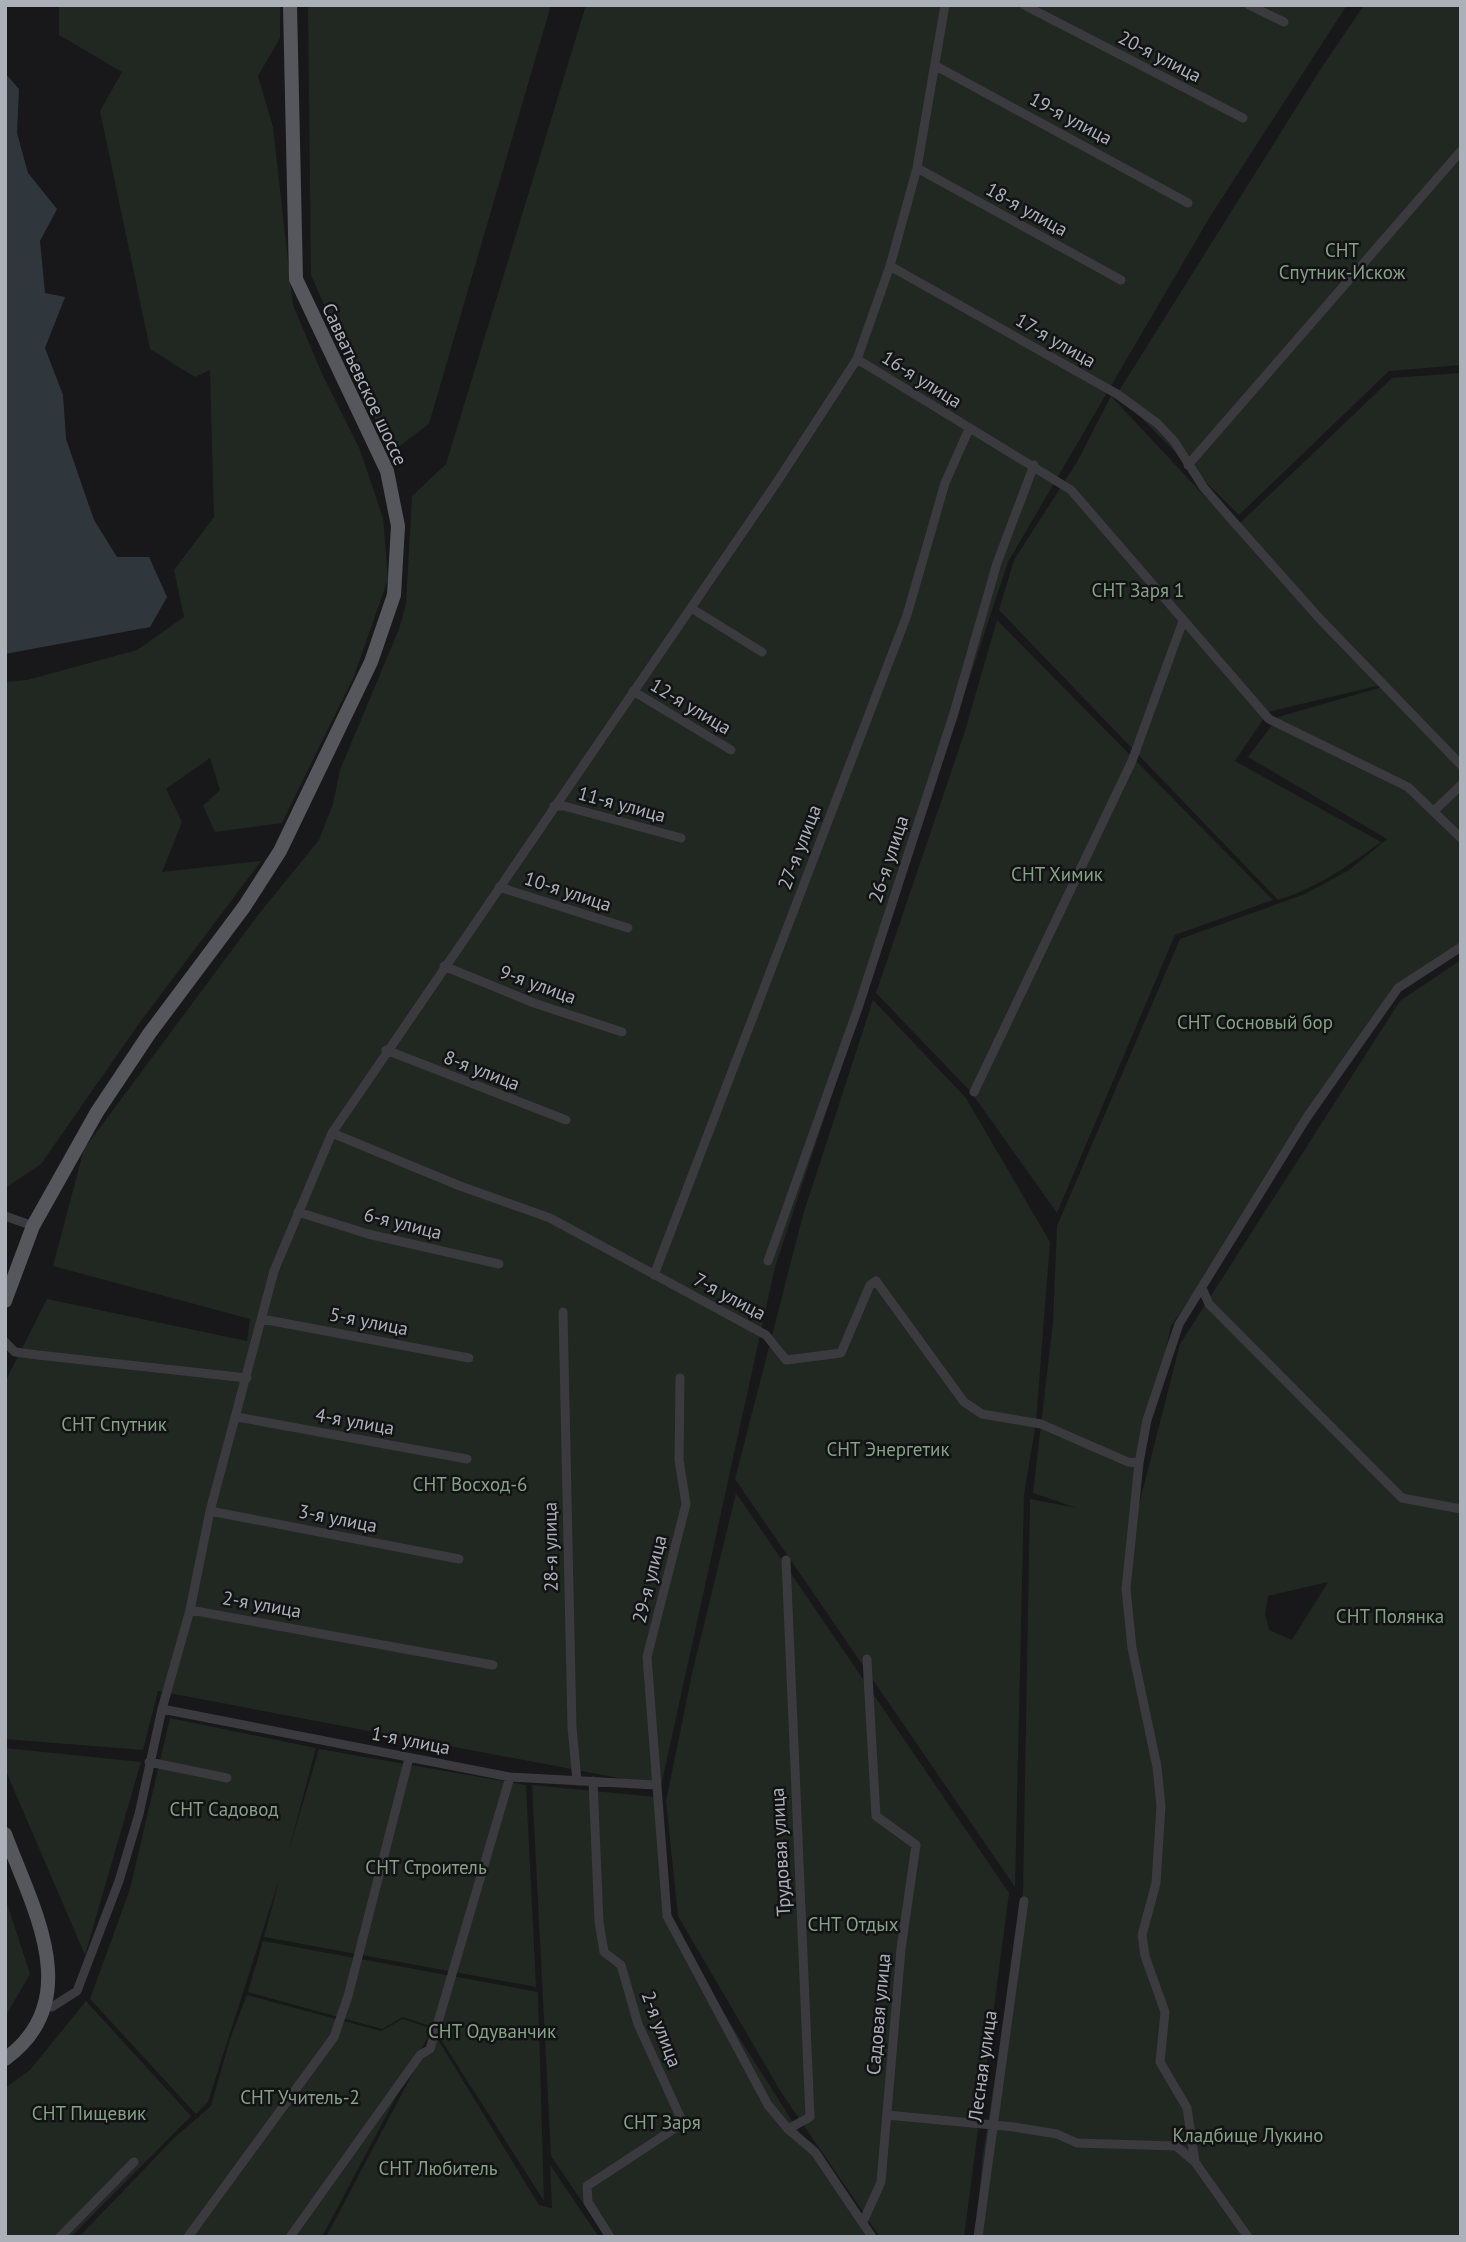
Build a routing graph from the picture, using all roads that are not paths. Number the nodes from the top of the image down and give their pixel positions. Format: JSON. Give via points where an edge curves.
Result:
{"nodes":[{"id":1,"x":290,"y":5,"type":"edge"},
{"id":2,"x":945,"y":5,"type":"edge"},
{"id":3,"x":1024,"y":5,"type":"edge"},
{"id":4,"x":1249,"y":5,"type":"edge"},
{"id":5,"x":1284,"y":22,"type":"dead end"},
{"id":6,"x":936,"y":66,"type":"junction"},
{"id":7,"x":1243,"y":118,"type":"dead end"},
{"id":8,"x":1461,"y":151,"type":"edge"},
{"id":9,"x":917,"y":168,"type":"junction"},
{"id":10,"x":1188,"y":203,"type":"dead end"},
{"id":11,"x":890,"y":266,"type":"junction"},
{"id":12,"x":1121,"y":280,"type":"dead end"},
{"id":13,"x":857,"y":359,"type":"junction"},
{"id":14,"x":969,"y":429,"type":"junction"},
{"id":15,"x":1188,"y":465,"type":"junction"},
{"id":16,"x":1034,"y":466,"type":"junction"},
{"id":17,"x":691,"y":608,"type":"junction"},
{"id":18,"x":1183,"y":621,"type":"junction"},
{"id":19,"x":762,"y":652,"type":"dead end"},
{"id":20,"x":633,"y":691,"type":"junction"},
{"id":21,"x":731,"y":750,"type":"dead end"},
{"id":22,"x":1461,"y":765,"type":"edge"},
{"id":23,"x":1461,"y":785,"type":"edge"},
{"id":24,"x":554,"y":806,"type":"junction"},
{"id":25,"x":1434,"y":811,"type":"junction"},
{"id":26,"x":681,"y":838,"type":"dead end"},
{"id":27,"x":1461,"y":838,"type":"edge"},
{"id":28,"x":499,"y":887,"type":"junction"},
{"id":29,"x":628,"y":928,"type":"dead end"},
{"id":30,"x":1461,"y":947,"type":"edge"},
{"id":31,"x":444,"y":966,"type":"junction"},
{"id":32,"x":621,"y":1032,"type":"dead end"},
{"id":33,"x":386,"y":1050,"type":"junction"},
{"id":34,"x":974,"y":1092,"type":"dead end"},
{"id":35,"x":566,"y":1120,"type":"dead end"},
{"id":36,"x":332,"y":1133,"type":"junction"},
{"id":37,"x":299,"y":1212,"type":"junction"},
{"id":38,"x":5,"y":1216,"type":"edge"},
{"id":39,"x":33,"y":1226,"type":"junction"},
{"id":40,"x":768,"y":1261,"type":"dead end"},
{"id":41,"x":499,"y":1264,"type":"dead end"},
{"id":42,"x":654,"y":1275,"type":"junction"},
{"id":43,"x":1202,"y":1288,"type":"junction"},
{"id":44,"x":5,"y":1301,"type":"edge"},
{"id":45,"x":563,"y":1312,"type":"dead end"},
{"id":46,"x":262,"y":1319,"type":"junction"},
{"id":47,"x":5,"y":1342,"type":"edge"},
{"id":48,"x":468,"y":1358,"type":"dead end"},
{"id":49,"x":247,"y":1378,"type":"junction"},
{"id":50,"x":680,"y":1378,"type":"dead end"},
{"id":51,"x":237,"y":1417,"type":"junction"},
{"id":52,"x":467,"y":1459,"type":"dead end"},
{"id":53,"x":1139,"y":1463,"type":"junction"},
{"id":54,"x":1461,"y":1509,"type":"edge"},
{"id":55,"x":210,"y":1511,"type":"junction"},
{"id":56,"x":459,"y":1559,"type":"dead end"},
{"id":57,"x":786,"y":1560,"type":"dead end"},
{"id":58,"x":190,"y":1610,"type":"junction"},
{"id":59,"x":867,"y":1659,"type":"dead end"},
{"id":60,"x":493,"y":1665,"type":"dead end"},
{"id":61,"x":162,"y":1709,"type":"junction"},
{"id":62,"x":409,"y":1758,"type":"junction"},
{"id":63,"x":149,"y":1762,"type":"junction"},
{"id":64,"x":510,"y":1777,"type":"junction"},
{"id":65,"x":227,"y":1778,"type":"dead end"},
{"id":66,"x":577,"y":1781,"type":"junction"},
{"id":67,"x":593,"y":1781,"type":"junction"},
{"id":68,"x":657,"y":1787,"type":"junction"},
{"id":69,"x":5,"y":1834,"type":"edge"},
{"id":70,"x":1024,"y":1901,"type":"dead end"},
{"id":71,"x":45,"y":2006,"type":"junction"},
{"id":72,"x":5,"y":2059,"type":"edge"},
{"id":73,"x":887,"y":2115,"type":"junction"},
{"id":74,"x":991,"y":2126,"type":"junction"},
{"id":75,"x":788,"y":2129,"type":"junction"},
{"id":76,"x":134,"y":2162,"type":"dead end"},
{"id":77,"x":1195,"y":2162,"type":"junction"},
{"id":78,"x":863,"y":2222,"type":"junction"},
{"id":79,"x":60,"y":2237,"type":"edge"},
{"id":80,"x":188,"y":2237,"type":"edge"},
{"id":81,"x":290,"y":2237,"type":"edge"},
{"id":82,"x":610,"y":2237,"type":"edge"},
{"id":83,"x":872,"y":2237,"type":"edge"},
{"id":84,"x":978,"y":2237,"type":"edge"},
{"id":85,"x":1248,"y":2237,"type":"edge"}],
"edges":[{"from":1,"to":39,"type":"main road","name":"Савватьевское шоссе","via":[[296,279],[383,461],[394,499],[399,554],[394,596],[377,648],[317,779],[265,877],[141,1045]]},
{"from":2,"to":6,"type":"street"},
{"from":3,"to":7,"type":"street","name":"20-я улица"},
{"from":4,"to":5,"type":"street"},
{"from":6,"to":9,"type":"street"},
{"from":6,"to":10,"type":"street","name":"19-я улица"},
{"from":8,"to":15,"type":"street"},
{"from":9,"to":11,"type":"street"},
{"from":9,"to":12,"type":"street","name":"18-я улица"},
{"from":11,"to":13,"type":"street"},
{"from":11,"to":15,"type":"street","name":"17-я улица","via":[[1117,394],[1157,423]]},
{"from":13,"to":14,"type":"street","name":"16-я улица"},
{"from":13,"to":17,"type":"street"},
{"from":14,"to":16,"type":"street","name":"16-я улица"},
{"from":14,"to":42,"type":"street","name":"27-я улица","via":[[945,483],[902,627]]},
{"from":15,"to":22,"type":"street","name":"17-я улица","via":[[1320,619]]},
{"from":16,"to":18,"type":"street","name":"16-я улица","via":[[1071,490]]},
{"from":16,"to":40,"type":"street","name":"26-я улица","via":[[998,563],[858,1008]]},
{"from":17,"to":19,"type":"street"},
{"from":17,"to":20,"type":"street"},
{"from":18,"to":25,"type":"street","name":"16-я улица","via":[[1269,719],[1408,787]]},
{"from":18,"to":34,"type":"street","via":[[1132,761]]},
{"from":20,"to":21,"type":"street","name":"12-я улица"},
{"from":20,"to":24,"type":"street"},
{"from":23,"to":25,"type":"street"},
{"from":24,"to":26,"type":"street","name":"11-я улица"},
{"from":24,"to":28,"type":"street"},
{"from":25,"to":27,"type":"street","name":"16-я улица"},
{"from":28,"to":29,"type":"street","name":"10-я улица"},
{"from":28,"to":31,"type":"street"},
{"from":30,"to":43,"type":"street","via":[[1398,988],[1307,1117]]},
{"from":31,"to":32,"type":"street","name":"9-я улица"},
{"from":31,"to":33,"type":"street"},
{"from":33,"to":35,"type":"street","name":"8-я улица"},
{"from":33,"to":36,"type":"street"},
{"from":36,"to":37,"type":"street"},
{"from":36,"to":42,"type":"street","name":"7-я улица","via":[[550,1218]]},
{"from":37,"to":41,"type":"street","name":"6-я улица","via":[[368,1234]]},
{"from":37,"to":46,"type":"street","via":[[274,1271]]},
{"from":38,"to":39,"type":"street"},
{"from":39,"to":44,"type":"main road","name":"Савватьевское шоссе"},
{"from":42,"to":53,"type":"street","name":"7-я улица","via":[[766,1335],[786,1360],[841,1353],[870,1285],[876,1281],[964,1402],[982,1414],[1041,1424]]},
{"from":43,"to":53,"type":"street","via":[[1179,1325],[1147,1420]]},
{"from":43,"to":54,"type":"street","via":[[1209,1304],[1402,1497]]},
{"from":45,"to":66,"type":"street","name":"28-я улица"},
{"from":46,"to":48,"type":"street","name":"5-я улица"},
{"from":46,"to":49,"type":"street"},
{"from":47,"to":49,"type":"street","via":[[15,1352]]},
{"from":49,"to":51,"type":"street"},
{"from":50,"to":68,"type":"street","name":"29-я улица","via":[[679,1460],[686,1504],[647,1657]]},
{"from":51,"to":52,"type":"street","name":"4-я улица"},
{"from":51,"to":55,"type":"street"},
{"from":53,"to":77,"type":"street","via":[[1126,1589],[1161,1806],[1156,1883],[1142,1935],[1165,2012],[1160,2062],[1187,2108]]},
{"from":55,"to":56,"type":"street","name":"3-я улица"},
{"from":55,"to":58,"type":"street"},
{"from":57,"to":75,"type":"street","name":"Трудовая улица","via":[[810,2117]]},
{"from":58,"to":60,"type":"street","name":"2-я улица"},
{"from":58,"to":61,"type":"street"},
{"from":59,"to":73,"type":"street","name":"Садовая улица","via":[[876,1816],[916,1845],[901,1949]]},
{"from":61,"to":62,"type":"street","name":"1-я улица"},
{"from":61,"to":63,"type":"street"},
{"from":62,"to":64,"type":"street","name":"1-я улица"},
{"from":62,"to":80,"type":"street","via":[[334,2037]]},
{"from":63,"to":65,"type":"street"},
{"from":63,"to":71,"type":"street","via":[[139,1814],[98,1941],[77,1990],[52,2007]]},
{"from":64,"to":66,"type":"street","name":"1-я улица"},
{"from":64,"to":81,"type":"street","via":[[429,2049],[420,2055]]},
{"from":66,"to":67,"type":"street","name":"1-я улица"},
{"from":67,"to":68,"type":"street","name":"1-я улица"},
{"from":67,"to":82,"type":"street","name":"2-я улица","via":[[604,1952],[621,1965],[638,2024],[683,2123],[587,2186],[589,2202]]},
{"from":68,"to":75,"type":"street","name":"29-я улица","via":[[667,1916],[768,2105]]},
{"from":69,"to":71,"type":"main road","via":[[46,1950],[50,1978]]},
{"from":70,"to":74,"type":"street","name":"Лесная улица"},
{"from":71,"to":72,"type":"main road","via":[[28,2038]]},
{"from":73,"to":74,"type":"street"},
{"from":73,"to":78,"type":"street","name":"Садовая улица","via":[[881,2182]]},
{"from":74,"to":77,"type":"street","via":[[1057,2134],[1077,2143],[1176,2147]]},
{"from":74,"to":84,"type":"street","name":"Лесная улица"},
{"from":75,"to":78,"type":"street","name":"29-я улица","via":[[815,2152]]},
{"from":76,"to":79,"type":"street"},
{"from":77,"to":85,"type":"street"},
{"from":78,"to":83,"type":"street","name":"29-я улица"}]}
